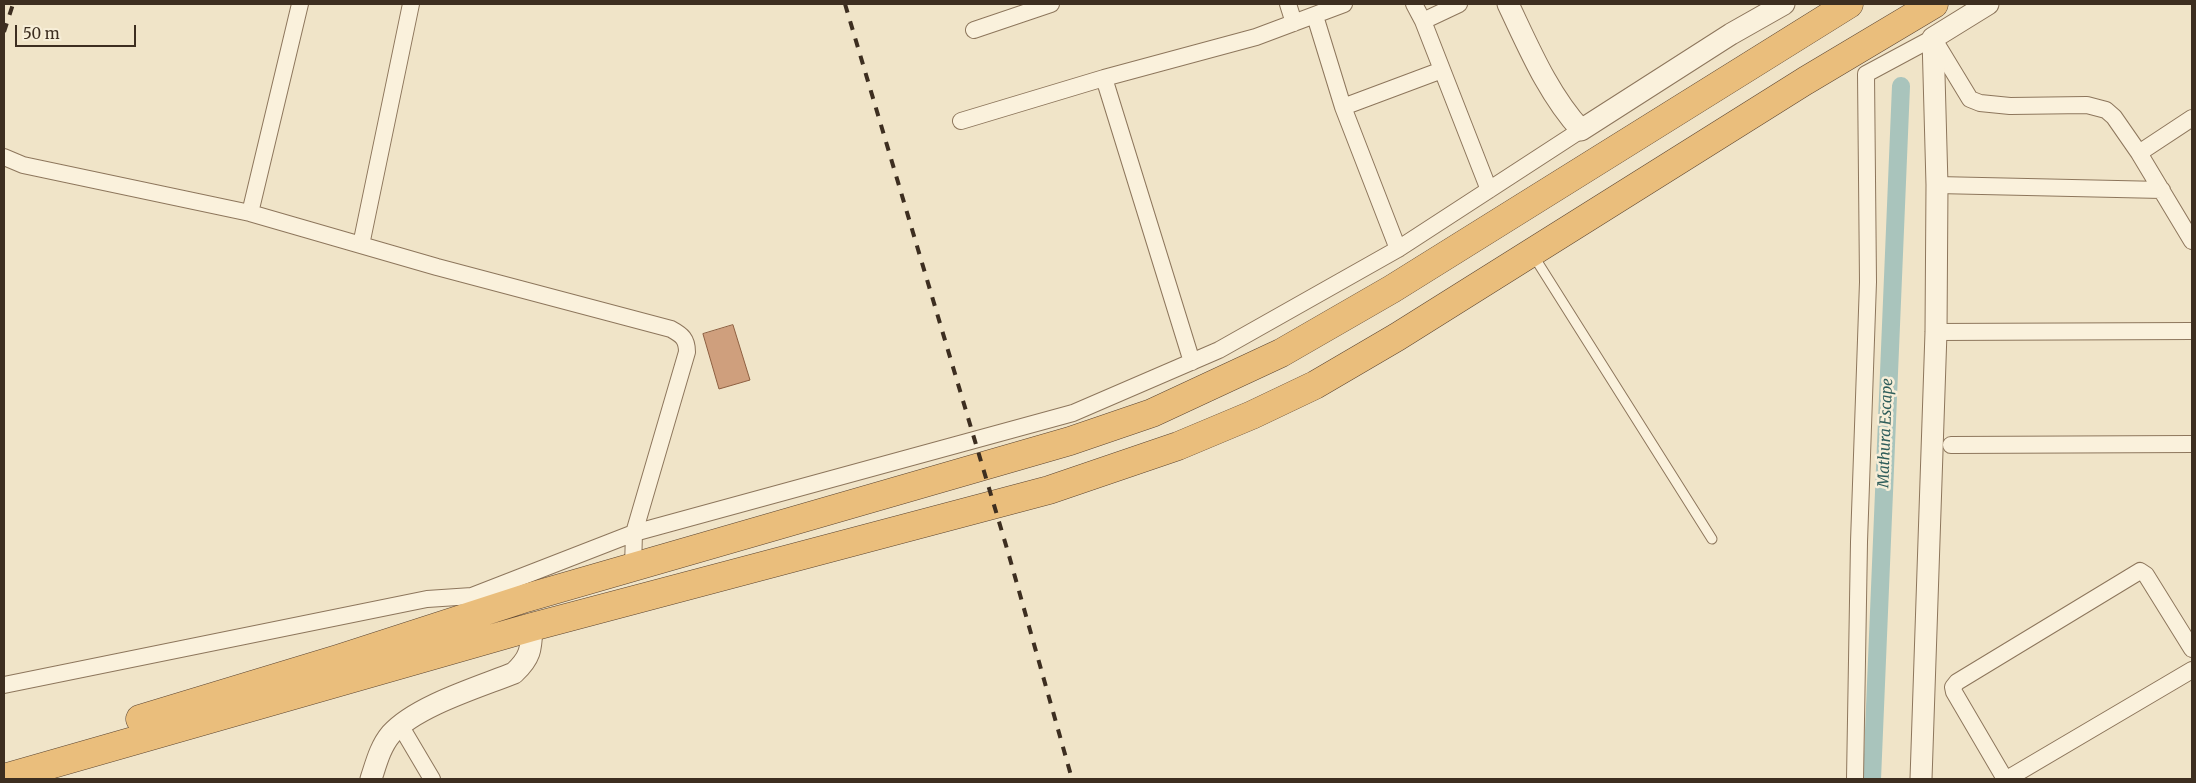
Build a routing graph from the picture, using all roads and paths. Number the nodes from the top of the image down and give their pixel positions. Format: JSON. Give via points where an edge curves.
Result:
{"nodes":[{"id":1,"x":300,"y":4,"type":"edge"},
{"id":2,"x":410,"y":4,"type":"edge"},
{"id":3,"x":1051,"y":4,"type":"edge"},
{"id":4,"x":1288,"y":4,"type":"edge"},
{"id":5,"x":1344,"y":4,"type":"edge"},
{"id":6,"x":1414,"y":4,"type":"edge"},
{"id":7,"x":1459,"y":4,"type":"edge"},
{"id":8,"x":1508,"y":4,"type":"edge"},
{"id":9,"x":1784,"y":4,"type":"edge"},
{"id":10,"x":1849,"y":4,"type":"edge"},
{"id":11,"x":1934,"y":4,"type":"edge"},
{"id":12,"x":1988,"y":4,"type":"edge"},
{"id":13,"x":1315,"y":16,"type":"junction"},
{"id":14,"x":1422,"y":21,"type":"junction"},
{"id":15,"x":1294,"y":23,"type":"junction"},
{"id":16,"x":974,"y":30,"type":"dead end"},
{"id":17,"x":1933,"y":38,"type":"junction"},
{"id":18,"x":1442,"y":70,"type":"junction"},
{"id":19,"x":1104,"y":78,"type":"junction"},
{"id":20,"x":1343,"y":107,"type":"junction"},
{"id":21,"x":2192,"y":118,"type":"edge"},
{"id":22,"x":961,"y":122,"type":"dead end"},
{"id":23,"x":1581,"y":130,"type":"junction"},
{"id":24,"x":2139,"y":153,"type":"junction"},
{"id":25,"x":4,"y":156,"type":"edge"},
{"id":26,"x":1937,"y":184,"type":"junction"},
{"id":27,"x":1489,"y":190,"type":"junction"},
{"id":28,"x":2162,"y":190,"type":"junction"},
{"id":29,"x":250,"y":213,"type":"junction"},
{"id":30,"x":2192,"y":241,"type":"edge"},
{"id":31,"x":362,"y":245,"type":"junction"},
{"id":32,"x":1398,"y":249,"type":"junction"},
{"id":33,"x":1531,"y":252,"type":"junction"},
{"id":34,"x":2192,"y":331,"type":"edge"},
{"id":35,"x":1936,"y":332,"type":"junction"},
{"id":36,"x":1192,"y":362,"type":"junction"},
{"id":37,"x":2192,"y":444,"type":"edge"},
{"id":38,"x":1951,"y":445,"type":"dead end"},
{"id":39,"x":634,"y":533,"type":"junction"},
{"id":40,"x":1712,"y":539,"type":"dead end"},
{"id":41,"x":633,"y":567,"type":"junction"},
{"id":42,"x":532,"y":627,"type":"junction"},
{"id":43,"x":2192,"y":649,"type":"edge"},
{"id":44,"x":340,"y":670,"type":"junction"},
{"id":45,"x":2192,"y":670,"type":"edge"},
{"id":46,"x":4,"y":685,"type":"edge"},
{"id":47,"x":400,"y":725,"type":"junction"},
{"id":48,"x":4,"y":758,"type":"edge"},
{"id":49,"x":4,"y":778,"type":"edge"},
{"id":50,"x":370,"y":779,"type":"edge"},
{"id":51,"x":432,"y":779,"type":"edge"},
{"id":52,"x":1855,"y":779,"type":"edge"},
{"id":53,"x":1921,"y":779,"type":"edge"},
{"id":54,"x":2006,"y":779,"type":"edge"}],
"edges":[{"from":1,"to":29,"type":"street"},
{"from":2,"to":31,"type":"street"},
{"from":3,"to":16,"type":"street"},
{"from":4,"to":15,"type":"street"},
{"from":5,"to":13,"type":"street"},
{"from":6,"to":14,"type":"street"},
{"from":7,"to":14,"type":"street"},
{"from":8,"to":23,"type":"street","via":[[1537,65]]},
{"from":9,"to":23,"type":"street"},
{"from":10,"to":41,"type":"highway","via":[[1400,284],[1281,354],[1245,371],[1152,413],[1070,441]]},
{"from":11,"to":33,"type":"highway"},
{"from":12,"to":17,"type":"street"},
{"from":13,"to":15,"type":"street"},
{"from":13,"to":20,"type":"street"},
{"from":14,"to":18,"type":"street"},
{"from":15,"to":19,"type":"street","via":[[1256,37]]},
{"from":17,"to":24,"type":"street","via":[[1970,99],[2010,106],[2098,107],[2114,117]]},
{"from":17,"to":26,"type":"street"},
{"from":17,"to":52,"type":"street","via":[[1866,74],[1868,282]]},
{"from":18,"to":20,"type":"street"},
{"from":18,"to":27,"type":"street"},
{"from":19,"to":22,"type":"street"},
{"from":19,"to":36,"type":"street"},
{"from":20,"to":32,"type":"street"},
{"from":21,"to":24,"type":"street"},
{"from":23,"to":27,"type":"street"},
{"from":24,"to":28,"type":"street"},
{"from":25,"to":29,"type":"street","via":[[23,165]]},
{"from":26,"to":28,"type":"street"},
{"from":26,"to":35,"type":"street"},
{"from":27,"to":32,"type":"street"},
{"from":28,"to":30,"type":"street"},
{"from":29,"to":31,"type":"street"},
{"from":31,"to":39,"type":"street","via":[[671,329],[682,335],[687,342],[687,352]]},
{"from":32,"to":36,"type":"street"},
{"from":33,"to":40,"type":"lane"},
{"from":33,"to":42,"type":"highway","via":[[1315,385],[1178,446],[1049,490]]},
{"from":34,"to":35,"type":"street"},
{"from":35,"to":53,"type":"street"},
{"from":36,"to":39,"type":"street","via":[[1073,413]]},
{"from":37,"to":38,"type":"street"},
{"from":39,"to":41,"type":"street"},
{"from":39,"to":46,"type":"street","via":[[472,596],[427,599]]},
{"from":41,"to":44,"type":"highway","via":[[526,598]]},
{"from":42,"to":44,"type":"highway"},
{"from":42,"to":47,"type":"street","via":[[531,651],[525,663],[514,673],[426,709]]},
{"from":43,"to":54,"type":"street","via":[[2146,575],[2140,571],[1957,682],[1954,692]]},
{"from":44,"to":48,"type":"highway"},
{"from":44,"to":49,"type":"highway"},
{"from":45,"to":54,"type":"street"},
{"from":47,"to":50,"type":"street","via":[[380,753]]},
{"from":47,"to":51,"type":"street"}]}
